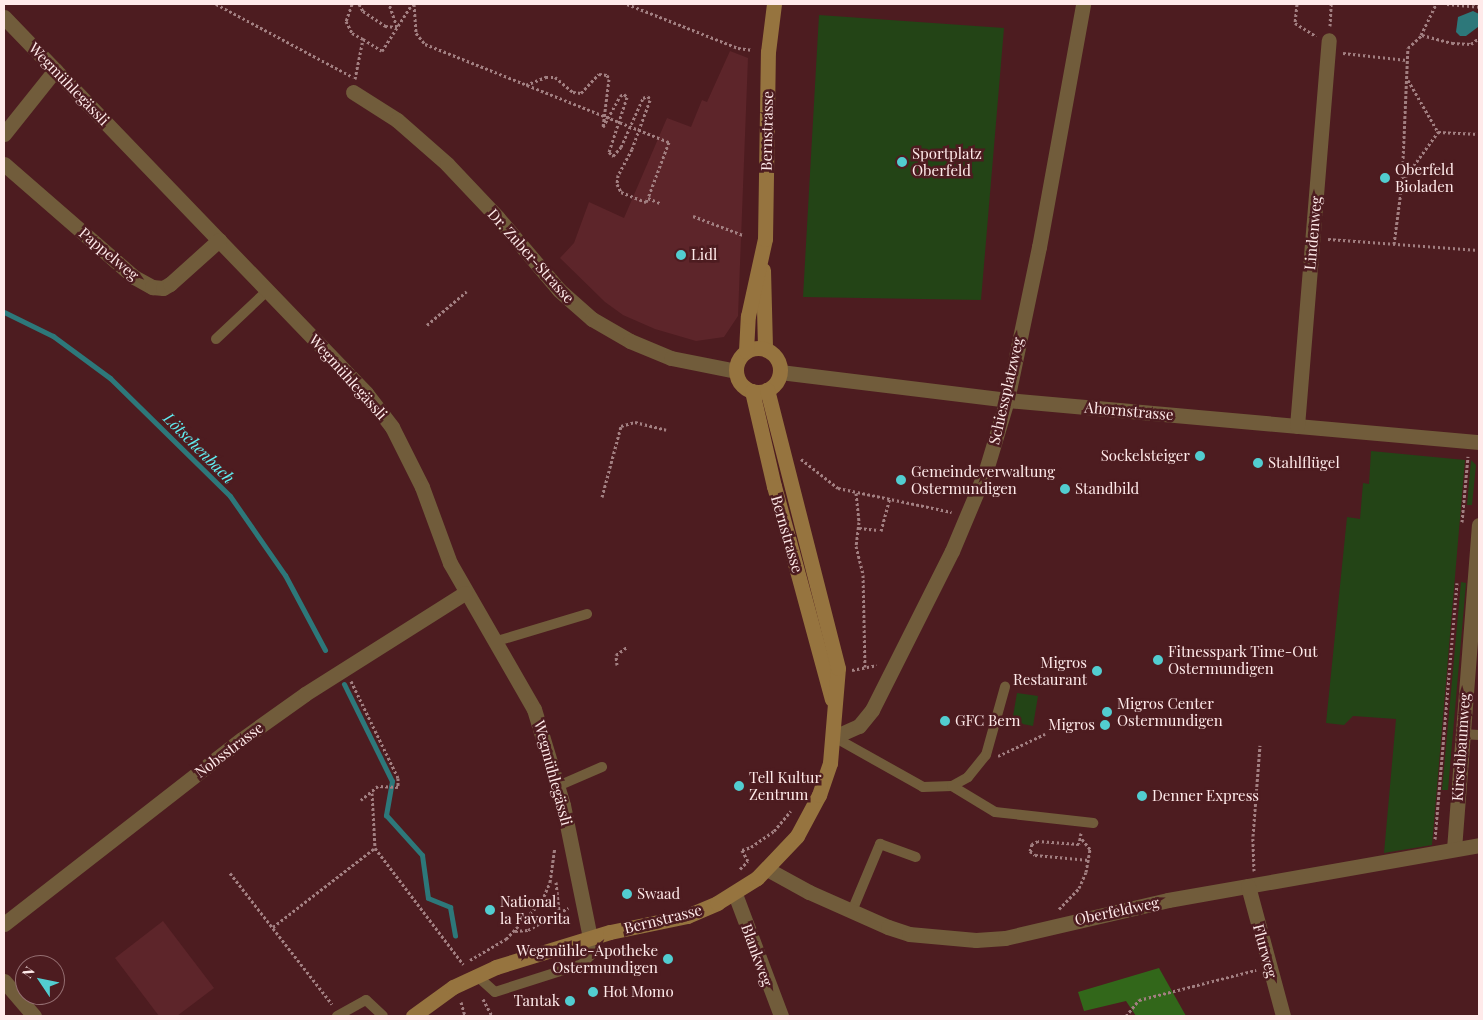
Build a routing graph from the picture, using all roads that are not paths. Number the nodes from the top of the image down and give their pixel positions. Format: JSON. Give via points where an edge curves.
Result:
{"nodes":[{"id":1,"x":774,"y":4,"type":"edge"},
{"id":2,"x":1083,"y":4,"type":"edge"},
{"id":3,"x":4,"y":17,"type":"edge"},
{"id":4,"x":1329,"y":46,"type":"road end"},
{"id":5,"x":56,"y":70,"type":"junction"},
{"id":6,"x":354,"y":85,"type":"road end"},
{"id":7,"x":4,"y":134,"type":"edge"},
{"id":8,"x":4,"y":164,"type":"edge"},
{"id":9,"x":219,"y":240,"type":"junction"},
{"id":10,"x":762,"y":259,"type":"junction"},
{"id":11,"x":268,"y":290,"type":"junction"},
{"id":12,"x":216,"y":339,"type":"dead end"},
{"id":13,"x":765,"y":348,"type":"junction"},
{"id":14,"x":746,"y":351,"type":"junction"},
{"id":15,"x":736,"y":371,"type":"junction"},
{"id":16,"x":780,"y":372,"type":"junction"},
{"id":17,"x":767,"y":390,"type":"junction"},
{"id":18,"x":752,"y":391,"type":"junction"},
{"id":19,"x":1006,"y":400,"type":"junction"},
{"id":20,"x":1297,"y":426,"type":"junction"},
{"id":21,"x":1474,"y":441,"type":"edge"},
{"id":22,"x":1479,"y":525,"type":"edge"},
{"id":23,"x":465,"y":593,"type":"junction"},
{"id":24,"x":587,"y":614,"type":"dead end"},
{"id":25,"x":1474,"y":640,"type":"edge"},
{"id":26,"x":497,"y":641,"type":"junction"},
{"id":27,"x":1005,"y":687,"type":"dead end"},
{"id":28,"x":834,"y":704,"type":"junction"},
{"id":29,"x":1462,"y":734,"type":"junction"},
{"id":30,"x":1479,"y":735,"type":"edge"},
{"id":31,"x":834,"y":737,"type":"junction"},
{"id":32,"x":602,"y":767,"type":"dead end"},
{"id":33,"x":558,"y":786,"type":"junction"},
{"id":34,"x":952,"y":786,"type":"junction"},
{"id":35,"x":1093,"y":823,"type":"dead end"},
{"id":36,"x":1479,"y":845,"type":"edge"},
{"id":37,"x":1454,"y":849,"type":"junction"},
{"id":38,"x":916,"y":857,"type":"dead end"},
{"id":39,"x":767,"y":869,"type":"junction"},
{"id":40,"x":1252,"y":885,"type":"junction"},
{"id":41,"x":735,"y":894,"type":"junction"},
{"id":42,"x":852,"y":912,"type":"junction"},
{"id":43,"x":4,"y":924,"type":"edge"},
{"id":44,"x":590,"y":938,"type":"junction"},
{"id":45,"x":476,"y":975,"type":"junction"},
{"id":46,"x":4,"y":981,"type":"edge"},
{"id":47,"x":338,"y":1015,"type":"edge"},
{"id":48,"x":34,"y":1016,"type":"edge"},
{"id":49,"x":383,"y":1016,"type":"edge"},
{"id":50,"x":413,"y":1016,"type":"edge"},
{"id":51,"x":780,"y":1016,"type":"edge"},
{"id":52,"x":1283,"y":1016,"type":"edge"}],
"edges":[{"from":1,"to":10,"type":"main road","name":"Bernstrasse","via":[[768,52]]},
{"from":2,"to":19,"type":"street","name":"Schiessplatzweg","via":[[1039,247]]},
{"from":3,"to":5,"type":"street","name":"Wegmühlegässli"},
{"from":4,"to":20,"type":"street","name":"Lindenweg"},
{"from":5,"to":7,"type":"street"},
{"from":5,"to":9,"type":"street","name":"Wegmühlegässli"},
{"from":6,"to":15,"type":"street","name":"Dr. Zuber-Strasse","via":[[447,164],[559,290],[592,319],[630,341],[672,358]]},
{"from":8,"to":9,"type":"street","name":"Pappelweg","via":[[134,277],[152,287],[163,288],[170,284]]},
{"from":9,"to":11,"type":"street","name":"Wegmühlegässli"},
{"from":10,"to":13,"type":"main road","name":"Bernstrasse"},
{"from":10,"to":14,"type":"main road","name":"Bernstrasse","via":[[748,316]]},
{"from":11,"to":12,"type":"lane"},
{"from":11,"to":23,"type":"street","name":"Wegmühlegässli","via":[[366,394],[392,427],[422,487],[446,555]]},
{"from":13,"to":14,"type":"main road"},
{"from":13,"to":16,"type":"main road","via":[[779,361]]},
{"from":14,"to":15,"type":"main road"},
{"from":15,"to":18,"type":"main road","via":[[740,383]]},
{"from":16,"to":17,"type":"main road"},
{"from":16,"to":19,"type":"street","name":"Ahornstrasse"},
{"from":17,"to":18,"type":"main road"},
{"from":17,"to":28,"type":"main road","name":"Bernstrasse","via":[[838,668]]},
{"from":18,"to":28,"type":"main road","name":"Bernstrasse","via":[[774,486]]},
{"from":19,"to":20,"type":"street","name":"Ahornstrasse"},
{"from":19,"to":31,"type":"street","name":"Schiessplatzweg","via":[[986,470],[967,517],[898,662],[872,710],[859,726]]},
{"from":20,"to":21,"type":"street","name":"Ahornstrasse"},
{"from":22,"to":25,"type":"street","name":"Kirschbaumweg"},
{"from":23,"to":26,"type":"street","name":"Wegmühlegässli"},
{"from":23,"to":43,"type":"street","name":"Nobsstrasse","via":[[242,739]]},
{"from":24,"to":26,"type":"lane"},
{"from":25,"to":29,"type":"street","name":"Kirschbaumweg"},
{"from":26,"to":33,"type":"street","name":"Wegmühlegässli","via":[[534,709]]},
{"from":27,"to":34,"type":"lane","via":[[990,747],[981,764]]},
{"from":28,"to":31,"type":"main road","name":"Bernstrasse"},
{"from":29,"to":30,"type":"lane"},
{"from":29,"to":37,"type":"street","name":"Kirschbaumweg"},
{"from":31,"to":34,"type":"lane","via":[[923,786]]},
{"from":31,"to":39,"type":"main road","name":"Bernstrasse","via":[[830,763],[819,795],[797,836]]},
{"from":32,"to":33,"type":"lane"},
{"from":33,"to":44,"type":"street","name":"Wegmühlegässli"},
{"from":34,"to":35,"type":"lane","via":[[995,812]]},
{"from":36,"to":37,"type":"street","name":"Oberfeldweg"},
{"from":37,"to":40,"type":"street","name":"Oberfeldweg"},
{"from":38,"to":42,"type":"lane","via":[[880,844]]},
{"from":39,"to":41,"type":"main road","name":"Bernstrasse"},
{"from":39,"to":42,"type":"street","name":"Oberfeldweg"},
{"from":40,"to":42,"type":"street","name":"Oberfeldweg","via":[[1004,938],[976,940],[910,934]]},
{"from":40,"to":52,"type":"street","name":"Flurweg"},
{"from":41,"to":44,"type":"main road","name":"Bernstrasse","via":[[687,916]]},
{"from":41,"to":51,"type":"street","name":"Blankweg"},
{"from":44,"to":45,"type":"main road","name":"Bernstrasse"},
{"from":44,"to":45,"type":"lane","via":[[591,955],[582,964],[495,992]]},
{"from":45,"to":50,"type":"main road","name":"Bernstrasse"},
{"from":46,"to":48,"type":"street"},
{"from":47,"to":49,"type":"lane","via":[[366,1000]]}]}
